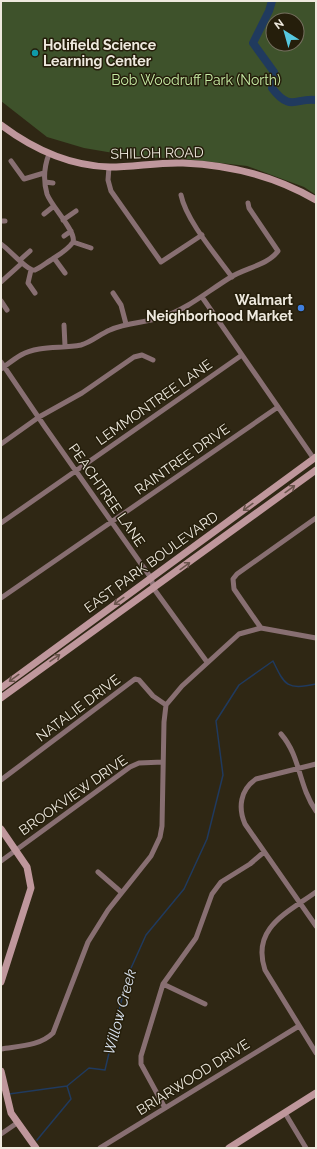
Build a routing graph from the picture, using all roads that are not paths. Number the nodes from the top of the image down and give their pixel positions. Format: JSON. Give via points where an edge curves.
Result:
{"nodes":[{"id":1,"x":1,"y":126,"type":"edge"},
{"id":2,"x":49,"y":154,"type":"junction"},
{"id":3,"x":11,"y":161,"type":"dead end"},
{"id":4,"x":109,"y":167,"type":"junction"},
{"id":5,"x":44,"y":173,"type":"junction"},
{"id":6,"x":45,"y":182,"type":"junction"},
{"id":7,"x":53,"y":183,"type":"dead end"},
{"id":8,"x":182,"y":195,"type":"dead end"},
{"id":9,"x":316,"y":200,"type":"edge"},
{"id":10,"x":248,"y":203,"type":"dead end"},
{"id":11,"x":54,"y":206,"type":"junction"},
{"id":12,"x":76,"y":211,"type":"dead end"},
{"id":13,"x":44,"y":214,"type":"dead end"},
{"id":14,"x":63,"y":220,"type":"junction"},
{"id":15,"x":71,"y":231,"type":"junction"},
{"id":16,"x":202,"y":235,"type":"junction"},
{"id":17,"x":64,"y":236,"type":"dead end"},
{"id":18,"x":73,"y":242,"type":"junction"},
{"id":19,"x":1,"y":244,"type":"edge"},
{"id":20,"x":91,"y":248,"type":"dead end"},
{"id":21,"x":30,"y":251,"type":"dead end"},
{"id":22,"x":54,"y":258,"type":"junction"},
{"id":23,"x":21,"y":261,"type":"junction"},
{"id":24,"x":30,"y":270,"type":"junction"},
{"id":25,"x":65,"y":273,"type":"dead end"},
{"id":26,"x":232,"y":277,"type":"junction"},
{"id":27,"x":1,"y":282,"type":"edge"},
{"id":28,"x":35,"y":293,"type":"dead end"},
{"id":29,"x":113,"y":293,"type":"dead end"},
{"id":30,"x":202,"y":298,"type":"junction"},
{"id":31,"x":1,"y":301,"type":"edge"},
{"id":32,"x":7,"y":310,"type":"dead end"},
{"id":33,"x":126,"y":324,"type":"junction"},
{"id":34,"x":64,"y":325,"type":"dead end"},
{"id":35,"x":65,"y":346,"type":"junction"},
{"id":36,"x":242,"y":355,"type":"junction"},
{"id":37,"x":153,"y":360,"type":"dead end"},
{"id":38,"x":2,"y":365,"type":"edge"},
{"id":39,"x":278,"y":407,"type":"junction"},
{"id":40,"x":39,"y":417,"type":"junction"},
{"id":41,"x":1,"y":444,"type":"edge"},
{"id":42,"x":315,"y":460,"type":"edge"},
{"id":43,"x":316,"y":470,"type":"edge"},
{"id":44,"x":76,"y":471,"type":"junction"},
{"id":45,"x":316,"y":518,"type":"edge"},
{"id":46,"x":1,"y":523,"type":"edge"},
{"id":47,"x":113,"y":523,"type":"junction"},
{"id":48,"x":151,"y":578,"type":"junction"},
{"id":49,"x":154,"y":589,"type":"junction"},
{"id":50,"x":1,"y":598,"type":"edge"},
{"id":51,"x":261,"y":628,"type":"junction"},
{"id":52,"x":316,"y":638,"type":"edge"},
{"id":53,"x":208,"y":662,"type":"junction"},
{"id":54,"x":1,"y":688,"type":"edge"},
{"id":55,"x":1,"y":698,"type":"edge"},
{"id":56,"x":166,"y":705,"type":"junction"},
{"id":57,"x":281,"y":734,"type":"dead end"},
{"id":58,"x":163,"y":762,"type":"junction"},
{"id":59,"x":316,"y":764,"type":"edge"},
{"id":60,"x":298,"y":768,"type":"junction"},
{"id":61,"x":1,"y":780,"type":"edge"},
{"id":62,"x":316,"y":811,"type":"edge"},
{"id":63,"x":1,"y":829,"type":"edge"},
{"id":64,"x":16,"y":850,"type":"junction"},
{"id":65,"x":264,"y":852,"type":"junction"},
{"id":66,"x":1,"y":861,"type":"edge"},
{"id":67,"x":98,"y":872,"type":"dead end"},
{"id":68,"x":121,"y":892,"type":"junction"},
{"id":69,"x":316,"y":892,"type":"edge"},
{"id":70,"x":300,"y":904,"type":"junction"},
{"id":71,"x":316,"y":926,"type":"edge"},
{"id":72,"x":3,"y":969,"type":"edge"},
{"id":73,"x":1,"y":982,"type":"edge"},
{"id":74,"x":163,"y":984,"type":"junction"},
{"id":75,"x":205,"y":1004,"type":"dead end"},
{"id":76,"x":298,"y":1026,"type":"junction"},
{"id":77,"x":1,"y":1049,"type":"edge"},
{"id":78,"x":316,"y":1052,"type":"edge"},
{"id":79,"x":1,"y":1071,"type":"edge"},
{"id":80,"x":316,"y":1093,"type":"edge"},
{"id":81,"x":165,"y":1108,"type":"junction"},
{"id":82,"x":285,"y":1113,"type":"junction"},
{"id":83,"x":17,"y":1123,"type":"junction"},
{"id":84,"x":1,"y":1134,"type":"edge"},
{"id":85,"x":36,"y":1148,"type":"edge"},
{"id":86,"x":100,"y":1148,"type":"edge"},
{"id":87,"x":229,"y":1148,"type":"edge"},
{"id":88,"x":306,"y":1148,"type":"edge"}],
"edges":[{"from":1,"to":2,"type":"main road","name":"SHILOH ROAD"},
{"from":2,"to":4,"type":"main road","name":"SHILOH ROAD","via":[[76,162]]},
{"from":2,"to":5,"type":"street"},
{"from":3,"to":5,"type":"street","via":[[24,179]]},
{"from":4,"to":9,"type":"main road","name":"SHILOH ROAD","via":[[182,163],[223,166],[269,177]]},
{"from":4,"to":16,"type":"street","via":[[108,180],[111,191],[162,262]]},
{"from":5,"to":6,"type":"street"},
{"from":6,"to":7,"type":"street"},
{"from":6,"to":11,"type":"street","via":[[47,194]]},
{"from":8,"to":16,"type":"street","via":[[183,205]]},
{"from":10,"to":26,"type":"street","via":[[278,251],[254,268]]},
{"from":11,"to":13,"type":"street"},
{"from":11,"to":14,"type":"street"},
{"from":12,"to":14,"type":"street"},
{"from":14,"to":15,"type":"street"},
{"from":15,"to":17,"type":"street"},
{"from":15,"to":18,"type":"street"},
{"from":16,"to":26,"type":"street"},
{"from":18,"to":20,"type":"street"},
{"from":18,"to":22,"type":"street"},
{"from":19,"to":23,"type":"street"},
{"from":21,"to":23,"type":"street"},
{"from":22,"to":24,"type":"street","via":[[37,269]]},
{"from":22,"to":25,"type":"street"},
{"from":23,"to":24,"type":"street"},
{"from":23,"to":27,"type":"street"},
{"from":24,"to":28,"type":"street","via":[[28,283]]},
{"from":26,"to":30,"type":"street"},
{"from":29,"to":33,"type":"street","via":[[121,305]]},
{"from":30,"to":33,"type":"street","via":[[161,318]]},
{"from":30,"to":36,"type":"street"},
{"from":31,"to":32,"type":"street"},
{"from":33,"to":35,"type":"street","via":[[86,343]]},
{"from":34,"to":35,"type":"street"},
{"from":35,"to":38,"type":"street","via":[[22,354]]},
{"from":36,"to":39,"type":"street"},
{"from":36,"to":44,"type":"street","name":"LEMMONTREE LANE"},
{"from":37,"to":40,"type":"street","via":[[142,355],[134,357],[82,393]]},
{"from":38,"to":40,"type":"street","name":"PEACHTREE LANE"},
{"from":39,"to":42,"type":"street"},
{"from":39,"to":47,"type":"street","name":"RAINTREE DRIVE"},
{"from":40,"to":41,"type":"street"},
{"from":40,"to":44,"type":"street","name":"PEACHTREE LANE"},
{"from":42,"to":48,"type":"main road","name":"EAST PARK BOULEVARD","one_way":true},
{"from":49,"to":43,"type":"main road","name":"EAST PARK BOULEVARD","one_way":true},
{"from":44,"to":46,"type":"street","name":"LEMMONTREE LANE"},
{"from":44,"to":47,"type":"street","name":"PEACHTREE LANE"},
{"from":45,"to":51,"type":"street","via":[[233,579],[234,589]]},
{"from":47,"to":48,"type":"street","name":"PEACHTREE LANE"},
{"from":47,"to":50,"type":"street","name":"RAINTREE DRIVE"},
{"from":48,"to":49,"type":"street","name":"PEACHTREE LANE"},
{"from":48,"to":54,"type":"main road","name":"EAST PARK BOULEVARD","one_way":true},
{"from":49,"to":53,"type":"street","name":"PEACHTREE LANE"},
{"from":55,"to":49,"type":"main road","name":"EAST PARK BOULEVARD","one_way":true},
{"from":51,"to":52,"type":"street"},
{"from":51,"to":53,"type":"street","via":[[239,634]]},
{"from":53,"to":56,"type":"street"},
{"from":56,"to":58,"type":"street"},
{"from":56,"to":61,"type":"street","name":"NATALIE DRIVE","via":[[153,696],[140,680],[135,679]]},
{"from":57,"to":60,"type":"street","via":[[294,753]]},
{"from":58,"to":64,"type":"street","name":"BROOKVIEW DRIVE","via":[[139,763],[130,767]]},
{"from":58,"to":68,"type":"street","via":[[160,837],[151,856]]},
{"from":59,"to":60,"type":"street"},
{"from":60,"to":62,"type":"street","via":[[303,787]]},
{"from":60,"to":65,"type":"street","via":[[261,777],[250,783],[244,792],[240,810],[242,817]]},
{"from":63,"to":64,"type":"main road"},
{"from":64,"to":66,"type":"street","name":"BROOKVIEW DRIVE"},
{"from":64,"to":72,"type":"main road","via":[[29,873],[30,893]]},
{"from":65,"to":70,"type":"street"},
{"from":65,"to":74,"type":"street","via":[[215,888],[196,938]]},
{"from":67,"to":68,"type":"street"},
{"from":68,"to":77,"type":"street","via":[[88,942],[53,1032],[38,1042]]},
{"from":69,"to":70,"type":"street"},
{"from":70,"to":71,"type":"street"},
{"from":70,"to":76,"type":"street","via":[[269,927],[261,950],[265,970]]},
{"from":72,"to":73,"type":"main road"},
{"from":74,"to":75,"type":"street"},
{"from":74,"to":81,"type":"street","via":[[141,1056],[141,1064]]},
{"from":76,"to":78,"type":"street"},
{"from":76,"to":81,"type":"street","name":"BRIARWOOD DRIVE"},
{"from":79,"to":83,"type":"main road","via":[[6,1098]]},
{"from":80,"to":82,"type":"main road"},
{"from":81,"to":86,"type":"street","name":"BRIARWOOD DRIVE"},
{"from":82,"to":87,"type":"main road"},
{"from":82,"to":88,"type":"street"},
{"from":83,"to":84,"type":"street"},
{"from":83,"to":85,"type":"main road"}]}
